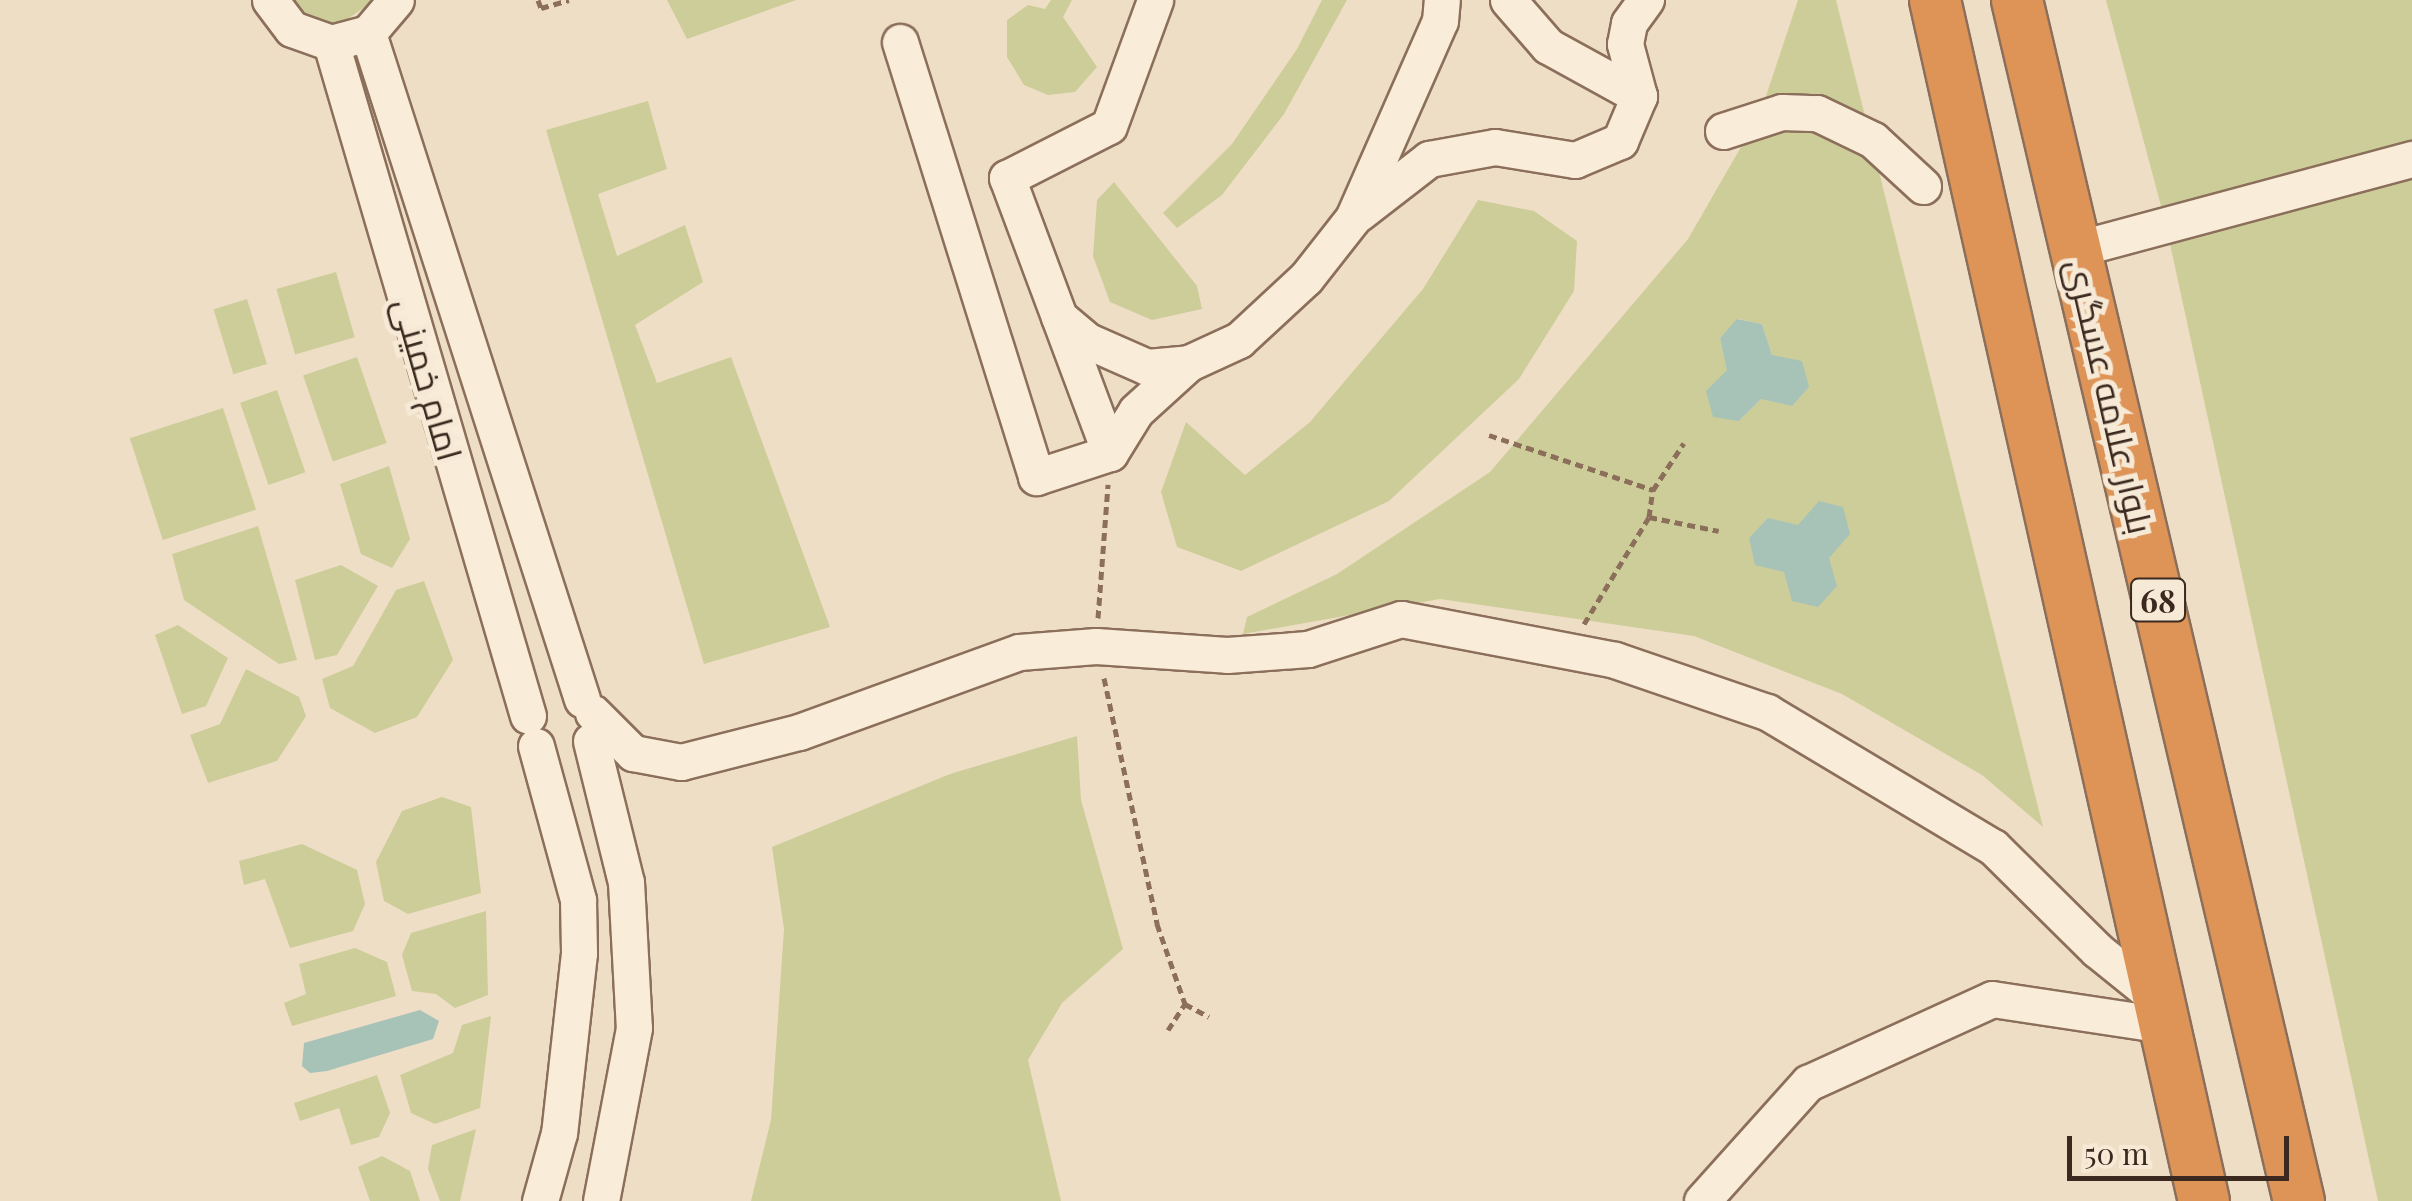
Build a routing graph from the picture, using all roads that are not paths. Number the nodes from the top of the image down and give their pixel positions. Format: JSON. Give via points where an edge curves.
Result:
{"nodes":[{"id":1,"x":270,"y":0,"type":"edge"},
{"id":2,"x":396,"y":0,"type":"edge"},
{"id":3,"x":1155,"y":0,"type":"edge"},
{"id":4,"x":1442,"y":0,"type":"edge"},
{"id":5,"x":1508,"y":0,"type":"edge"},
{"id":6,"x":1646,"y":0,"type":"edge"},
{"id":7,"x":1935,"y":0,"type":"edge"},
{"id":8,"x":2017,"y":0,"type":"edge"},
{"id":9,"x":368,"y":33,"type":"junction"},
{"id":10,"x":331,"y":42,"type":"junction"},
{"id":11,"x":900,"y":42,"type":"dead end"},
{"id":12,"x":1639,"y":96,"type":"junction"},
{"id":13,"x":1723,"y":132,"type":"dead end"},
{"id":14,"x":2412,"y":159,"type":"edge"},
{"id":15,"x":1923,"y":186,"type":"dead end"},
{"id":16,"x":1353,"y":218,"type":"junction"},
{"id":17,"x":2076,"y":248,"type":"junction"},
{"id":18,"x":1059,"y":317,"type":"junction"},
{"id":19,"x":1189,"y":363,"type":"junction"},
{"id":20,"x":1110,"y":453,"type":"junction"},
{"id":21,"x":588,"y":718,"type":"junction"},
{"id":22,"x":532,"y":731,"type":"junction"},
{"id":23,"x":2162,"y":1013,"type":"junction"},
{"id":24,"x":540,"y":1201,"type":"edge"},
{"id":25,"x":601,"y":1201,"type":"edge"},
{"id":26,"x":1702,"y":1201,"type":"edge"},
{"id":27,"x":2204,"y":1201,"type":"edge"},
{"id":28,"x":2298,"y":1201,"type":"edge"}],
"edges":[{"from":1,"to":10,"type":"street","via":[[292,29]]},
{"from":2,"to":9,"type":"street"},
{"from":3,"to":18,"type":"street","via":[[1109,126],[1007,178]]},
{"from":4,"to":16,"type":"street","via":[[1440,21]]},
{"from":5,"to":12,"type":"street","via":[[1548,46]]},
{"from":6,"to":12,"type":"street","via":[[1629,24],[1625,44]]},
{"from":7,"to":23,"type":"highway","number":"68"},
{"from":8,"to":17,"type":"highway","name":"بلوار علامه عسگری","number":"68"},
{"from":9,"to":10,"type":"street"},
{"from":9,"to":21,"type":"street","name":"امام خمینی"},
{"from":10,"to":22,"type":"street","name":"امام خمینی"},
{"from":11,"to":20,"type":"street","via":[[1036,477]]},
{"from":12,"to":16,"type":"street","via":[[1620,141],[1574,160],[1495,147],[1429,159]]},
{"from":13,"to":15,"type":"street","via":[[1782,112],[1817,113],[1874,140]]},
{"from":14,"to":17,"type":"street"},
{"from":16,"to":19,"type":"street","via":[[1306,278],[1239,340]]},
{"from":17,"to":28,"type":"highway","name":"بلوار علامه عسگری","number":"68"},
{"from":18,"to":19,"type":"street","via":[[1088,341],[1147,367]]},
{"from":18,"to":20,"type":"street"},
{"from":19,"to":20,"type":"street","via":[[1136,410]]},
{"from":21,"to":22,"type":"street","via":[[564,758]]},
{"from":21,"to":22,"type":"street","via":[[550,692]]},
{"from":21,"to":23,"type":"street","via":[[633,753],[682,762],[799,732],[1019,652],[1096,646],[1227,656],[1308,649],[1401,619],[1614,660],[1783,722],[1992,846]]},
{"from":21,"to":25,"type":"street","name":"امام خمینی","via":[[626,882],[634,1028]]},
{"from":22,"to":24,"type":"street","name":"امام خمینی","via":[[578,900],[559,1134]]},
{"from":23,"to":26,"type":"street","via":[[1992,1000],[1808,1083]]},
{"from":23,"to":27,"type":"highway","number":"68"}]}
